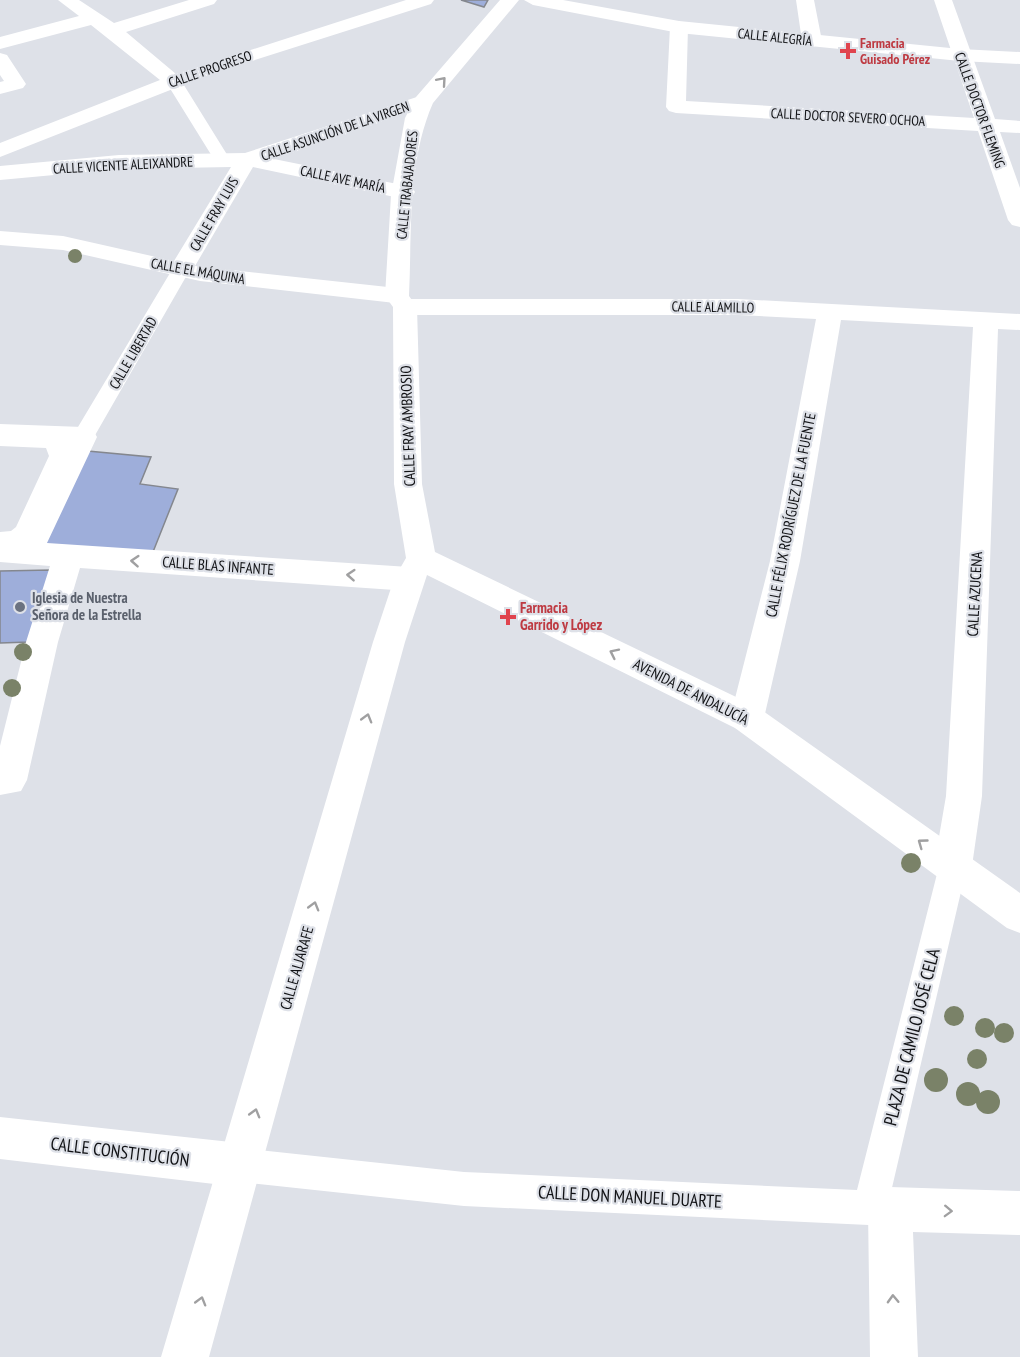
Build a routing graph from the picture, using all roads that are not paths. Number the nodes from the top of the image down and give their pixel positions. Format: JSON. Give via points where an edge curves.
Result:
{"nodes":[{"id":1,"x":67,"y":0,"type":"edge"},
{"id":2,"x":208,"y":0,"type":"edge"},
{"id":3,"x":425,"y":0,"type":"edge"},
{"id":4,"x":510,"y":0,"type":"edge"},
{"id":5,"x":533,"y":0,"type":"edge"},
{"id":6,"x":805,"y":0,"type":"edge"},
{"id":7,"x":943,"y":0,"type":"edge"},
{"id":8,"x":94,"y":18,"type":"junction"},
{"id":9,"x":679,"y":27,"type":"junction"},
{"id":10,"x":112,"y":30,"type":"junction"},
{"id":11,"x":812,"y":41,"type":"junction"},
{"id":12,"x":0,"y":43,"type":"edge"},
{"id":13,"x":960,"y":55,"type":"junction"},
{"id":14,"x":1020,"y":57,"type":"edge"},
{"id":15,"x":0,"y":59,"type":"edge"},
{"id":16,"x":174,"y":82,"type":"junction"},
{"id":17,"x":0,"y":88,"type":"edge"},
{"id":18,"x":423,"y":101,"type":"junction"},
{"id":19,"x":986,"y":125,"type":"junction"},
{"id":20,"x":1020,"y":127,"type":"edge"},
{"id":21,"x":0,"y":151,"type":"edge"},
{"id":22,"x":235,"y":160,"type":"junction"},
{"id":23,"x":0,"y":174,"type":"edge"},
{"id":24,"x":404,"y":192,"type":"junction"},
{"id":25,"x":1020,"y":218,"type":"edge"},
{"id":26,"x":0,"y":238,"type":"edge"},
{"id":27,"x":182,"y":268,"type":"junction"},
{"id":28,"x":401,"y":302,"type":"junction"},
{"id":29,"x":830,"y":311,"type":"junction"},
{"id":30,"x":985,"y":320,"type":"junction"},
{"id":31,"x":1020,"y":322,"type":"edge"},
{"id":32,"x":0,"y":436,"type":"edge"},
{"id":33,"x":83,"y":437,"type":"junction"},
{"id":34,"x":9,"y":548,"type":"edge"},
{"id":35,"x":68,"y":556,"type":"junction"},
{"id":36,"x":415,"y":569,"type":"junction"},
{"id":37,"x":747,"y":718,"type":"junction"},
{"id":38,"x":4,"y":780,"type":"edge"},
{"id":39,"x":953,"y":866,"type":"junction"},
{"id":40,"x":1020,"y":915,"type":"edge"},
{"id":41,"x":0,"y":1138,"type":"edge"},
{"id":42,"x":240,"y":1165,"type":"junction"},
{"id":43,"x":880,"y":1208,"type":"junction"},
{"id":44,"x":1020,"y":1213,"type":"edge"},
{"id":45,"x":185,"y":1357,"type":"edge"},
{"id":46,"x":894,"y":1357,"type":"edge"}],
"edges":[{"from":1,"to":8,"type":"street"},
{"from":2,"to":10,"type":"street"},
{"from":3,"to":16,"type":"street","name":"CALLE PROGRESO"},
{"from":18,"to":4,"type":"street","name":"CALLE TRABAJADORES","one_way":true},
{"from":5,"to":9,"type":"street","name":"CALLE ALEGRÍA"},
{"from":6,"to":11,"type":"street"},
{"from":7,"to":13,"type":"street","name":"CALLE DOCTOR FLEMING"},
{"from":8,"to":10,"type":"street"},
{"from":8,"to":12,"type":"street"},
{"from":9,"to":11,"type":"street","name":"CALLE ALEGRÍA"},
{"from":9,"to":19,"type":"street","name":"CALLE DOCTOR SEVERO OCHOA","via":[[676,107]]},
{"from":10,"to":16,"type":"street"},
{"from":11,"to":13,"type":"street","name":"CALLE ALEGRÍA"},
{"from":13,"to":14,"type":"street","name":"CALLE ALEGRÍA"},
{"from":13,"to":19,"type":"street","name":"CALLE DOCTOR FLEMING"},
{"from":15,"to":17,"type":"street","via":[[16,84]]},
{"from":16,"to":21,"type":"street","name":"CALLE PROGRESO"},
{"from":16,"to":22,"type":"street"},
{"from":18,"to":22,"type":"street","name":"CALLE ASUNCIÓN DE LA VIRGEN","via":[[301,144]]},
{"from":18,"to":24,"type":"street","name":"CALLE TRABAJADORES","via":[[415,114]]},
{"from":19,"to":20,"type":"street","name":"CALLE DOCTOR SEVERO OCHOA"},
{"from":19,"to":25,"type":"street","name":"CALLE DOCTOR FLEMING"},
{"from":22,"to":23,"type":"street","name":"CALLE VICENTE ALEIXANDRE","via":[[119,162]]},
{"from":22,"to":24,"type":"street","name":"CALLE AVE MARÍA"},
{"from":22,"to":27,"type":"street","name":"CALLE FRAY LUIS"},
{"from":24,"to":28,"type":"street","name":"CALLE TRABAJADORES"},
{"from":26,"to":27,"type":"street","name":"CALLE EL MÁQUINA","via":[[63,243]]},
{"from":27,"to":28,"type":"street","name":"CALLE EL MÁQUINA","via":[[200,274]]},
{"from":27,"to":33,"type":"street","name":"CALLE LIBERTAD"},
{"from":28,"to":29,"type":"street","name":"CALLE ALAMILLO"},
{"from":28,"to":36,"type":"street","name":"CALLE FRAY AMBROSIO"},
{"from":29,"to":30,"type":"street","name":"CALLE ALAMILLO"},
{"from":29,"to":37,"type":"street","name":"CALLE FÉLIX RODRÍGUEZ DE LA FUENTE","via":[[785,561]]},
{"from":30,"to":31,"type":"street","name":"CALLE ALAMILLO"},
{"from":30,"to":39,"type":"street","name":"CALLE AZUCENA","via":[[987,343],[964,796]]},
{"from":32,"to":33,"type":"street"},
{"from":32,"to":34,"type":"street","via":[[51,441],[59,447],[60,456],[25,532]]},
{"from":33,"to":34,"type":"street"},
{"from":34,"to":35,"type":"street","name":"CALLE BLAS INFANTE"},
{"from":36,"to":35,"type":"street","name":"CALLE BLAS INFANTE","one_way":true},
{"from":35,"to":38,"type":"street"},
{"from":37,"to":36,"type":"street","name":"AVENIDA DE ANDALUCÍA","one_way":true},
{"from":42,"to":36,"type":"street","name":"CALLE ALJARAFE","one_way":true},
{"from":39,"to":37,"type":"street","name":"AVENIDA DE ANDALUCÍA","one_way":true},
{"from":39,"to":40,"type":"street","name":"AVENIDA DE ANDALUCÍA"},
{"from":39,"to":43,"type":"street","name":"PLAZA DE CAMILO JOSÉ CELA"},
{"from":41,"to":42,"type":"street","name":"CALLE CONSTITUCIÓN"},
{"from":42,"to":43,"type":"street","name":"CALLE DON MANUEL DUARTE","via":[[464,1189]]},
{"from":45,"to":42,"type":"street","name":"CALLE ALJARAFE","one_way":true},
{"from":43,"to":44,"type":"street","name":"CALLE DON MANUEL DUARTE","one_way":true},
{"from":46,"to":43,"type":"street","one_way":true}]}
